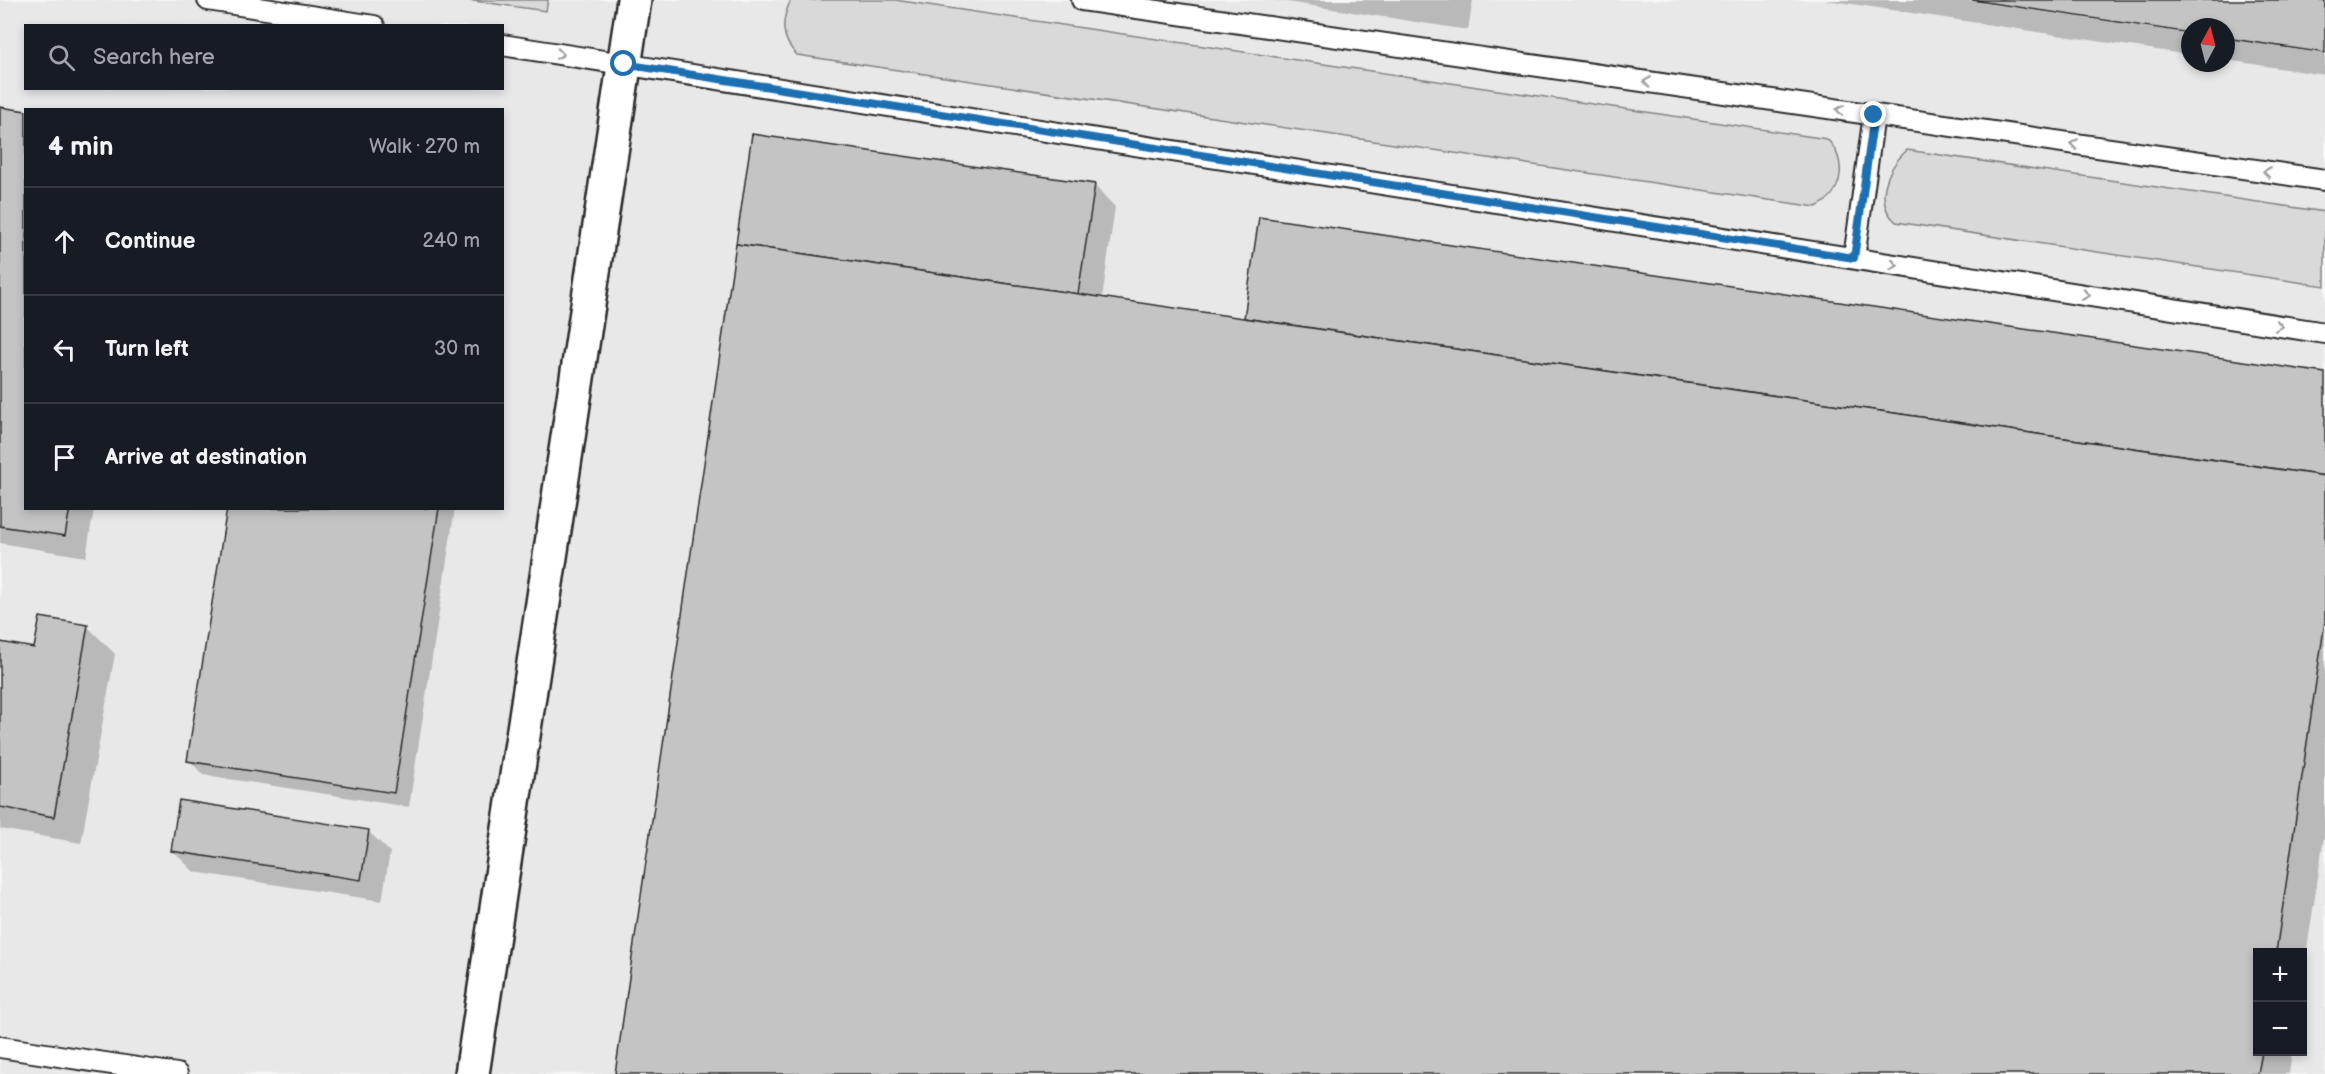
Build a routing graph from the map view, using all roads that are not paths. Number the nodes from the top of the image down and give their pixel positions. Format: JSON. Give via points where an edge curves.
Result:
{"nodes":[{"id":1,"x":208,"y":0,"type":"edge"},
{"id":2,"x":634,"y":0,"type":"edge"},
{"id":3,"x":1082,"y":0,"type":"edge"},
{"id":4,"x":361,"y":24,"type":"edge"},
{"id":5,"x":504,"y":45,"type":"edge"},
{"id":6,"x":624,"y":64,"type":"junction"},
{"id":7,"x":1874,"y":115,"type":"junction"},
{"id":8,"x":2325,"y":180,"type":"edge"},
{"id":9,"x":1854,"y":258,"type":"junction"},
{"id":10,"x":2325,"y":333,"type":"edge"},
{"id":11,"x":0,"y":1047,"type":"edge"},
{"id":12,"x":177,"y":1074,"type":"edge"},
{"id":13,"x":472,"y":1074,"type":"edge"}],
"edges":[{"from":1,"to":4,"type":"lane"},
{"from":2,"to":6,"type":"street"},
{"from":7,"to":3,"type":"lane","one_way":true},
{"from":5,"to":6,"type":"lane","one_way":true},
{"from":6,"to":9,"type":"lane"},
{"from":6,"to":13,"type":"street"},
{"from":8,"to":7,"type":"lane","one_way":true},
{"from":7,"to":9,"type":"lane"},
{"from":9,"to":10,"type":"lane","one_way":true},
{"from":11,"to":12,"type":"lane"}]}
